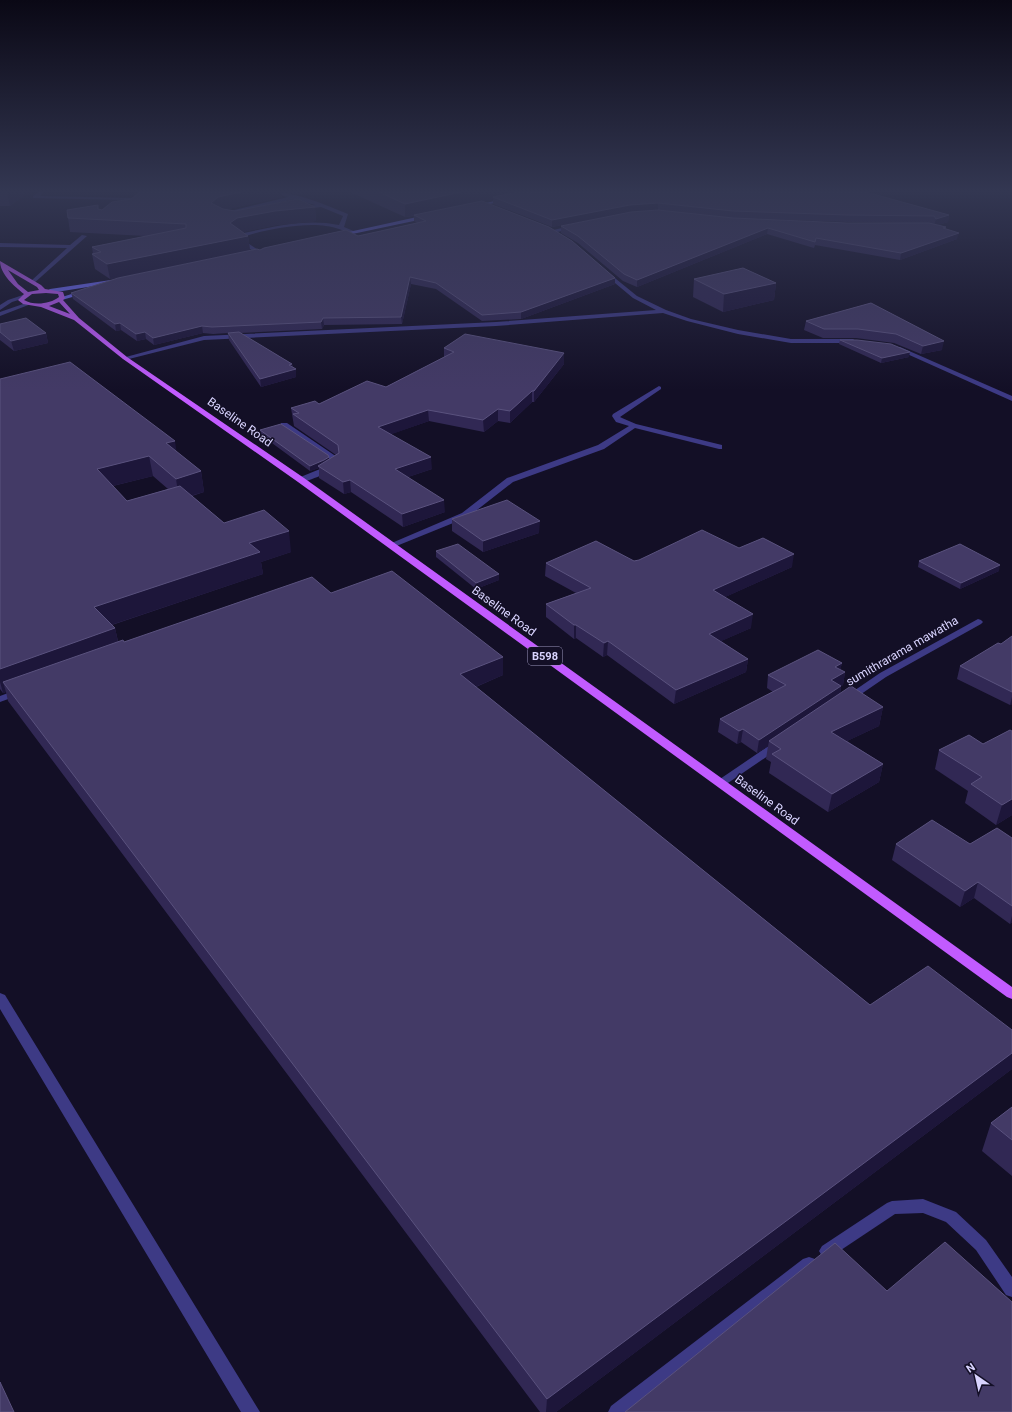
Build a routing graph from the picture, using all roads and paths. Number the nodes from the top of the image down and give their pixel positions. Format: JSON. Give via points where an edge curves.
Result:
{"nodes":[{"id":1,"x":60,"y":258,"type":"edge"},
{"id":2,"x":0,"y":263,"type":"edge"},
{"id":3,"x":599,"y":266,"type":"edge"},
{"id":4,"x":33,"y":282,"type":"junction"},
{"id":5,"x":43,"y":291,"type":"junction"},
{"id":6,"x":50,"y":291,"type":"junction"},
{"id":7,"x":25,"y":296,"type":"junction"},
{"id":8,"x":61,"y":299,"type":"junction"},
{"id":9,"x":28,"y":304,"type":"junction"},
{"id":10,"x":40,"y":305,"type":"junction"},
{"id":11,"x":0,"y":308,"type":"edge"},
{"id":12,"x":664,"y":311,"type":"junction"},
{"id":13,"x":0,"y":314,"type":"edge"},
{"id":14,"x":77,"y":319,"type":"junction"},
{"id":15,"x":863,"y":342,"type":"edge"},
{"id":16,"x":892,"y":345,"type":"edge"},
{"id":17,"x":125,"y":358,"type":"junction"},
{"id":18,"x":659,"y":388,"type":"dead end"},
{"id":19,"x":1012,"y":399,"type":"edge"},
{"id":20,"x":284,"y":425,"type":"edge"},
{"id":21,"x":634,"y":426,"type":"junction"},
{"id":22,"x":719,"y":447,"type":"dead end"},
{"id":23,"x":301,"y":480,"type":"junction"},
{"id":24,"x":391,"y":545,"type":"junction"},
{"id":25,"x":978,"y":622,"type":"dead end"},
{"id":26,"x":30,"y":688,"type":"edge"},
{"id":27,"x":0,"y":699,"type":"edge"},
{"id":28,"x":838,"y":705,"type":"edge"},
{"id":29,"x":786,"y":740,"type":"edge"},
{"id":30,"x":721,"y":783,"type":"junction"},
{"id":31,"x":1012,"y":994,"type":"edge"},
{"id":32,"x":0,"y":998,"type":"edge"},
{"id":33,"x":1012,"y":1290,"type":"edge"},
{"id":34,"x":251,"y":1412,"type":"edge"},
{"id":35,"x":617,"y":1412,"type":"edge"}],
"edges":[{"from":1,"to":4,"type":"street"},
{"from":2,"to":4,"type":"main road"},
{"from":2,"to":7,"type":"main road"},
{"from":3,"to":12,"type":"street","via":[[635,297]]},
{"from":4,"to":5,"type":"main road"},
{"from":5,"to":6,"type":"main road"},
{"from":5,"to":7,"type":"main road"},
{"from":6,"to":8,"type":"main road","name":"Baseline Road","via":[[61,293]]},
{"from":6,"to":8,"type":"main road","via":[[116,282]]},
{"from":7,"to":9,"type":"main road","via":[[21,300]]},
{"from":7,"to":11,"type":"street"},
{"from":8,"to":10,"type":"main road"},
{"from":8,"to":14,"type":"main road","name":"Baseline Road","number":"B598"},
{"from":9,"to":10,"type":"main road"},
{"from":9,"to":13,"type":"street"},
{"from":10,"to":14,"type":"main road","name":"Baseline Road","number":"B598"},
{"from":12,"to":15,"type":"street","via":[[738,332],[791,341]]},
{"from":12,"to":17,"type":"street","via":[[496,324],[204,338]]},
{"from":14,"to":17,"type":"main road","name":"Baseline Road","number":"B598"},
{"from":16,"to":19,"type":"street"},
{"from":17,"to":23,"type":"main road","name":"Baseline Road","number":"B598"},
{"from":18,"to":21,"type":"street","via":[[616,416],[619,420]]},
{"from":20,"to":23,"type":"street","via":[[334,459],[335,464],[328,469]]},
{"from":21,"to":22,"type":"street"},
{"from":21,"to":24,"type":"street","via":[[601,447],[510,480],[465,515]]},
{"from":23,"to":24,"type":"main road","name":"Baseline Road","number":"B598"},
{"from":24,"to":30,"type":"main road","name":"Baseline Road","number":"B598"},
{"from":25,"to":28,"type":"street","name":"sumithrarama mawatha","via":[[883,674]]},
{"from":26,"to":27,"type":"street"},
{"from":29,"to":30,"type":"street"},
{"from":30,"to":31,"type":"main road","name":"Baseline Road","number":"B598"},
{"from":32,"to":34,"type":"street"},
{"from":33,"to":35,"type":"street","via":[[981,1245],[951,1217],[923,1206],[892,1208],[837,1243]]}]}
